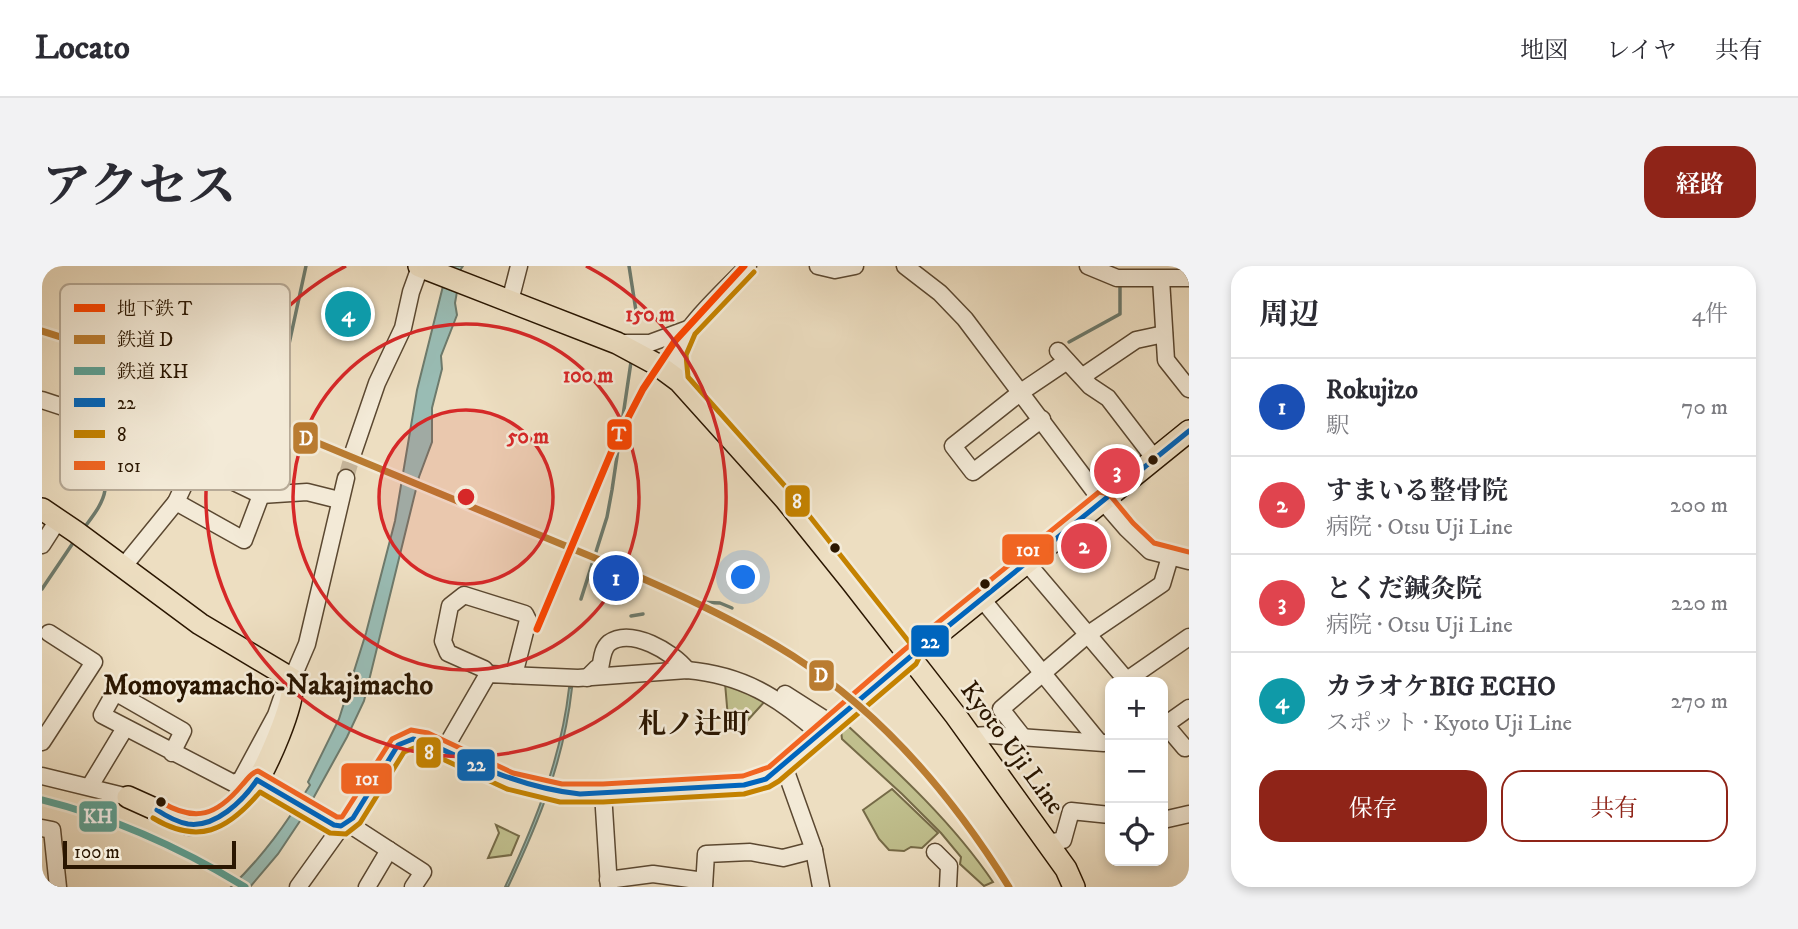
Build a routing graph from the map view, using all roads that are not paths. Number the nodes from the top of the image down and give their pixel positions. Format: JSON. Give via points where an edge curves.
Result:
{"nodes":[{"id":1,"x":519,"y":266,"type":"edge"},
{"id":2,"x":748,"y":266,"type":"edge"},
{"id":3,"x":818,"y":266,"type":"edge"},
{"id":4,"x":855,"y":266,"type":"edge"},
{"id":5,"x":905,"y":266,"type":"edge"},
{"id":6,"x":1088,"y":266,"type":"edge"},
{"id":7,"x":422,"y":267,"type":"edge"},
{"id":8,"x":1189,"y":278,"type":"edge"},
{"id":9,"x":1161,"y":279,"type":"junction"},
{"id":10,"x":504,"y":299,"type":"junction"},
{"id":11,"x":688,"y":329,"type":"junction"},
{"id":12,"x":1164,"y":334,"type":"junction"},
{"id":13,"x":617,"y":343,"type":"junction"},
{"id":14,"x":1083,"y":376,"type":"junction"},
{"id":15,"x":679,"y":381,"type":"junction"},
{"id":16,"x":1189,"y":389,"type":"edge"},
{"id":17,"x":1021,"y":392,"type":"junction"},
{"id":18,"x":42,"y":400,"type":"edge"},
{"id":19,"x":60,"y":406,"type":"edge"},
{"id":20,"x":1042,"y":419,"type":"junction"},
{"id":21,"x":1189,"y":431,"type":"edge"},
{"id":22,"x":353,"y":453,"type":"tunnel mouth"},
{"id":23,"x":1154,"y":458,"type":"junction"},
{"id":24,"x":346,"y":478,"type":"tunnel mouth"},
{"id":25,"x":182,"y":490,"type":"edge"},
{"id":26,"x":250,"y":490,"type":"edge"},
{"id":27,"x":261,"y":495,"type":"junction"},
{"id":28,"x":339,"y":500,"type":"junction"},
{"id":29,"x":1103,"y":500,"type":"junction"},
{"id":30,"x":176,"y":502,"type":"junction"},
{"id":31,"x":50,"y":514,"type":"edge"},
{"id":32,"x":42,"y":545,"type":"edge"},
{"id":33,"x":1170,"y":557,"type":"junction"},
{"id":34,"x":1189,"y":561,"type":"edge"},
{"id":35,"x":1027,"y":563,"type":"junction"},
{"id":36,"x":123,"y":566,"type":"junction"},
{"id":37,"x":982,"y":599,"type":"junction"},
{"id":38,"x":48,"y":634,"type":"edge"},
{"id":39,"x":1087,"y":635,"type":"junction"},
{"id":40,"x":1189,"y":637,"type":"edge"},
{"id":41,"x":910,"y":657,"type":"junction"},
{"id":42,"x":687,"y":670,"type":"junction"},
{"id":43,"x":1043,"y":672,"type":"junction"},
{"id":44,"x":488,"y":674,"type":"junction"},
{"id":45,"x":514,"y":675,"type":"junction"},
{"id":46,"x":1124,"y":677,"type":"edge"},
{"id":47,"x":1133,"y":677,"type":"edge"},
{"id":48,"x":576,"y":678,"type":"junction"},
{"id":49,"x":292,"y":679,"type":"junction"},
{"id":50,"x":1189,"y":708,"type":"edge"},
{"id":51,"x":1168,"y":721,"type":"edge"},
{"id":52,"x":125,"y":728,"type":"junction"},
{"id":53,"x":1168,"y":728,"type":"edge"},
{"id":54,"x":826,"y":729,"type":"junction"},
{"id":55,"x":970,"y":736,"type":"junction"},
{"id":56,"x":1023,"y":737,"type":"junction"},
{"id":57,"x":42,"y":742,"type":"edge"},
{"id":58,"x":1105,"y":743,"type":"edge"},
{"id":59,"x":1168,"y":746,"type":"edge"},
{"id":60,"x":1187,"y":748,"type":"edge"},
{"id":61,"x":444,"y":750,"type":"junction"},
{"id":62,"x":172,"y":753,"type":"junction"},
{"id":63,"x":784,"y":766,"type":"junction"},
{"id":64,"x":42,"y":776,"type":"edge"},
{"id":65,"x":262,"y":782,"type":"junction"},
{"id":66,"x":90,"y":786,"type":"junction"},
{"id":67,"x":603,"y":793,"type":"junction"},
{"id":68,"x":128,"y":797,"type":"joint"},
{"id":69,"x":1105,"y":814,"type":"edge"},
{"id":70,"x":1189,"y":814,"type":"edge"},
{"id":71,"x":1168,"y":819,"type":"edge"},
{"id":72,"x":341,"y":825,"type":"junction"},
{"id":73,"x":42,"y":828,"type":"edge"},
{"id":74,"x":1047,"y":843,"type":"junction"},
{"id":75,"x":389,"y":850,"type":"junction"},
{"id":76,"x":814,"y":850,"type":"junction"},
{"id":77,"x":935,"y":852,"type":"dead end"},
{"id":78,"x":609,"y":884,"type":"edge"},
{"id":79,"x":704,"y":884,"type":"edge"},
{"id":80,"x":58,"y":887,"type":"edge"},
{"id":81,"x":298,"y":887,"type":"edge"},
{"id":82,"x":367,"y":887,"type":"edge"},
{"id":83,"x":413,"y":887,"type":"edge"},
{"id":84,"x":821,"y":887,"type":"edge"},
{"id":85,"x":948,"y":887,"type":"edge"},
{"id":86,"x":1074,"y":887,"type":"edge"}],
"edges":[{"from":1,"to":10,"type":"street"},
{"from":2,"to":11,"type":"street"},
{"from":3,"to":4,"type":"street","via":[[835,270]]},
{"from":5,"to":17,"type":"street","via":[[965,319]]},
{"from":6,"to":9,"type":"street","via":[[1117,278]]},
{"from":7,"to":10,"type":"main road","name":"Kyoto Uji Line"},
{"from":7,"to":22,"type":"street"},
{"from":8,"to":9,"type":"street"},
{"from":9,"to":12,"type":"street"},
{"from":10,"to":13,"type":"main road","name":"Kyoto Uji Line"},
{"from":11,"to":13,"type":"street","via":[[650,343]]},
{"from":11,"to":15,"type":"street","via":[[677,354]]},
{"from":12,"to":14,"type":"street","via":[[1136,340]]},
{"from":12,"to":16,"type":"street","via":[[1166,360]]},
{"from":13,"to":15,"type":"main road","name":"Kyoto Uji Line"},
{"from":14,"to":17,"type":"street","via":[[1063,356]]},
{"from":14,"to":23,"type":"street","via":[[1108,398]]},
{"from":15,"to":41,"type":"main road","name":"Kyoto Uji Line","via":[[785,499]]},
{"from":17,"to":20,"type":"street"},
{"from":17,"to":20,"type":"street","via":[[953,446],[972,472]]},
{"from":18,"to":19,"type":"street"},
{"from":20,"to":29,"type":"street"},
{"from":21,"to":23,"type":"main road"},
{"from":23,"to":29,"type":"main road"},
{"from":24,"to":28,"type":"street"},
{"from":25,"to":30,"type":"street"},
{"from":26,"to":27,"type":"street"},
{"from":27,"to":28,"type":"street","via":[[307,492]]},
{"from":27,"to":30,"type":"street","via":[[244,540]]},
{"from":28,"to":49,"type":"street","via":[[318,605]]},
{"from":29,"to":33,"type":"street","via":[[1150,551]]},
{"from":29,"to":35,"type":"main road"},
{"from":30,"to":36,"type":"street"},
{"from":31,"to":32,"type":"street"},
{"from":31,"to":36,"type":"main road"},
{"from":33,"to":34,"type":"street"},
{"from":33,"to":39,"type":"street","via":[[1162,584]]},
{"from":35,"to":37,"type":"main road"},
{"from":35,"to":39,"type":"street"},
{"from":36,"to":49,"type":"main road","via":[[200,624]]},
{"from":37,"to":41,"type":"main road"},
{"from":37,"to":43,"type":"street"},
{"from":38,"to":57,"type":"street","via":[[94,662]]},
{"from":39,"to":43,"type":"street"},
{"from":39,"to":46,"type":"street"},
{"from":40,"to":47,"type":"street"},
{"from":41,"to":54,"type":"street"},
{"from":41,"to":55,"type":"main road","name":"Kyoto Uji Line"},
{"from":42,"to":48,"type":"street"},
{"from":42,"to":48,"type":"street","via":[[673,657],[629,637],[608,643],[600,668]]},
{"from":42,"to":54,"type":"street","via":[[785,694]]},
{"from":43,"to":56,"type":"street","via":[[1001,709]]},
{"from":43,"to":58,"type":"street"},
{"from":44,"to":45,"type":"street"},
{"from":44,"to":45,"type":"street","via":[[448,653],[443,641],[450,606],[464,595],[525,614],[528,620]]},
{"from":44,"to":61,"type":"street"},
{"from":45,"to":48,"type":"street"},
{"from":49,"to":62,"type":"street","via":[[235,784]]},
{"from":49,"to":65,"type":"main road","via":[[294,694]]},
{"from":50,"to":51,"type":"street"},
{"from":52,"to":62,"type":"street"},
{"from":52,"to":62,"type":"street","via":[[103,715],[116,692],[183,731]]},
{"from":52,"to":66,"type":"street"},
{"from":53,"to":60,"type":"street"},
{"from":54,"to":63,"type":"street"},
{"from":55,"to":56,"type":"street"},
{"from":55,"to":74,"type":"main road","name":"Kyoto Uji Line"},
{"from":56,"to":58,"type":"street"},
{"from":59,"to":60,"type":"street"},
{"from":61,"to":67,"type":"street","via":[[495,775],[546,791]]},
{"from":61,"to":72,"type":"street","via":[[413,738],[398,745]]},
{"from":63,"to":67,"type":"street","via":[[766,779],[744,785]]},
{"from":63,"to":76,"type":"street"},
{"from":64,"to":66,"type":"street"},
{"from":65,"to":68,"type":"main road","via":[[212,821],[197,825]]},
{"from":65,"to":72,"type":"street"},
{"from":66,"to":68,"type":"street"},
{"from":67,"to":78,"type":"street"},
{"from":69,"to":74,"type":"street","via":[[1071,811],[1063,840]]},
{"from":70,"to":71,"type":"street"},
{"from":72,"to":75,"type":"street"},
{"from":72,"to":81,"type":"street"},
{"from":73,"to":80,"type":"street","via":[[52,831]]},
{"from":74,"to":86,"type":"main road","name":"Kyoto Uji Line"},
{"from":75,"to":82,"type":"street"},
{"from":75,"to":83,"type":"street","via":[[423,872]]},
{"from":76,"to":79,"type":"street","via":[[783,858],[750,852],[706,854]]},
{"from":76,"to":84,"type":"street"},
{"from":77,"to":85,"type":"street","via":[[949,866]]},
{"from":78,"to":79,"type":"street","via":[[653,874]]}]}
